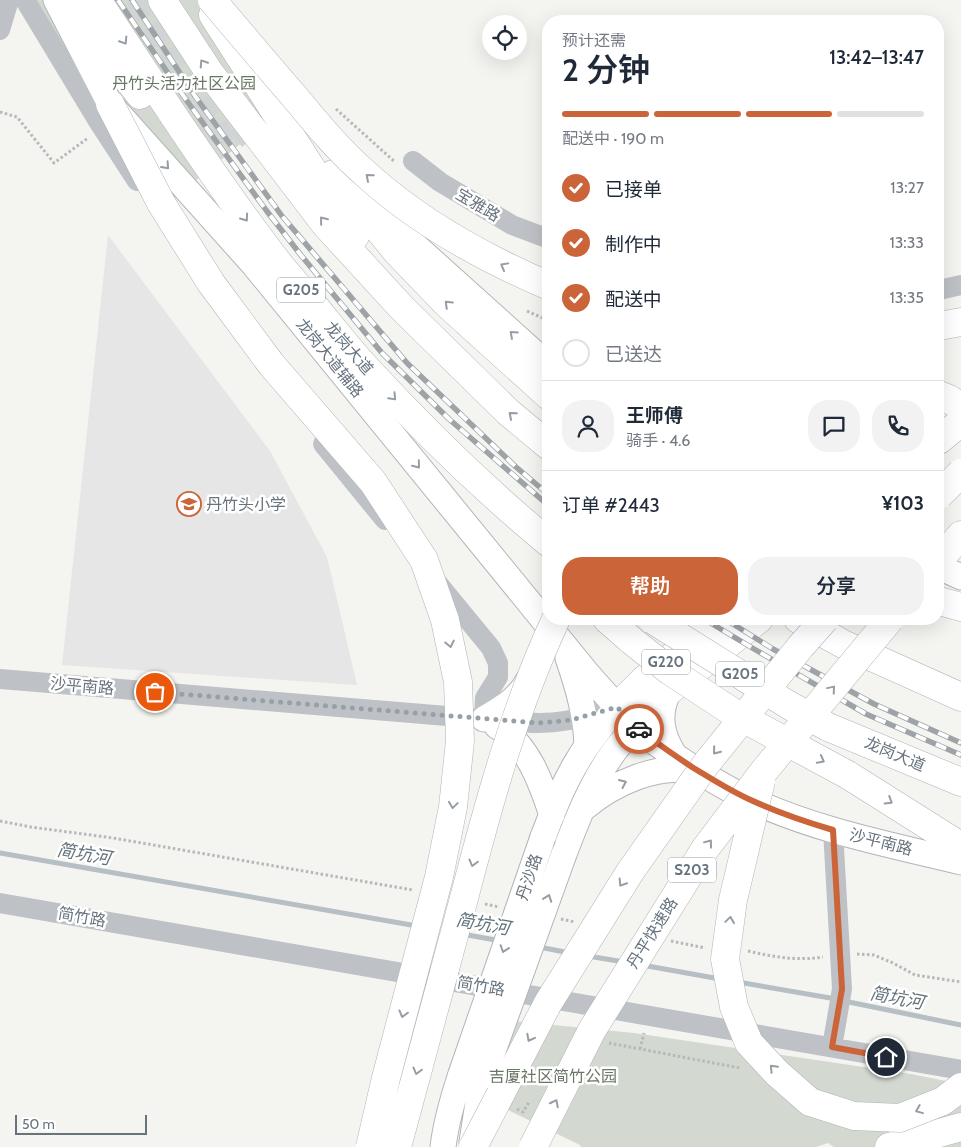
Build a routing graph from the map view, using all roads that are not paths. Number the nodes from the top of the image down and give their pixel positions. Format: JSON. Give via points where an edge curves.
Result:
{"nodes":[{"id":1,"x":9,"y":0,"type":"edge"},
{"id":2,"x":25,"y":0,"type":"edge"},
{"id":3,"x":97,"y":0,"type":"edge"},
{"id":4,"x":162,"y":0,"type":"edge"},
{"id":5,"x":205,"y":0,"type":"edge"},
{"id":6,"x":212,"y":0,"type":"edge"},
{"id":7,"x":64,"y":1,"type":"edge"},
{"id":8,"x":0,"y":30,"type":"edge"},
{"id":9,"x":104,"y":117,"type":"junction"},
{"id":10,"x":405,"y":162,"type":"road end"},
{"id":11,"x":324,"y":164,"type":"junction"},
{"id":12,"x":220,"y":183,"type":"junction"},
{"id":13,"x":542,"y":236,"type":"edge"},
{"id":14,"x":542,"y":283,"type":"edge"},
{"id":15,"x":961,"y":285,"type":"edge"},
{"id":16,"x":944,"y":289,"type":"edge"},
{"id":17,"x":402,"y":308,"type":"junction"},
{"id":18,"x":961,"y":322,"type":"edge"},
{"id":19,"x":944,"y":325,"type":"edge"},
{"id":20,"x":542,"y":360,"type":"edge"},
{"id":21,"x":542,"y":390,"type":"edge"},
{"id":22,"x":944,"y":397,"type":"edge"},
{"id":23,"x":961,"y":407,"type":"edge"},
{"id":24,"x":961,"y":422,"type":"edge"},
{"id":25,"x":944,"y":436,"type":"edge"},
{"id":26,"x":542,"y":440,"type":"edge"},
{"id":27,"x":961,"y":473,"type":"edge"},
{"id":28,"x":961,"y":482,"type":"edge"},
{"id":29,"x":944,"y":489,"type":"edge"},
{"id":30,"x":944,"y":491,"type":"edge"},
{"id":31,"x":515,"y":515,"type":"junction"},
{"id":32,"x":961,"y":535,"type":"edge"},
{"id":33,"x":542,"y":537,"type":"edge"},
{"id":34,"x":542,"y":548,"type":"edge"},
{"id":35,"x":944,"y":554,"type":"edge"},
{"id":36,"x":944,"y":566,"type":"edge"},
{"id":37,"x":961,"y":578,"type":"edge"},
{"id":38,"x":510,"y":579,"type":"junction"},
{"id":39,"x":944,"y":602,"type":"edge"},
{"id":40,"x":961,"y":606,"type":"edge"},
{"id":41,"x":542,"y":613,"type":"edge"},
{"id":42,"x":614,"y":625,"type":"edge"},
{"id":43,"x":662,"y":625,"type":"edge"},
{"id":44,"x":711,"y":625,"type":"edge"},
{"id":45,"x":751,"y":625,"type":"edge"},
{"id":46,"x":809,"y":625,"type":"edge"},
{"id":47,"x":820,"y":625,"type":"edge"},
{"id":48,"x":885,"y":625,"type":"edge"},
{"id":49,"x":558,"y":630,"type":"edge"},
{"id":50,"x":0,"y":679,"type":"edge"},
{"id":51,"x":961,"y":697,"type":"edge"},
{"id":52,"x":644,"y":708,"type":"junction"},
{"id":53,"x":584,"y":717,"type":"junction"},
{"id":54,"x":484,"y":719,"type":"junction"},
{"id":55,"x":587,"y":746,"type":"junction"},
{"id":56,"x":675,"y":756,"type":"junction"},
{"id":57,"x":764,"y":771,"type":"junction"},
{"id":58,"x":700,"y":772,"type":"junction"},
{"id":59,"x":961,"y":782,"type":"edge"},
{"id":60,"x":582,"y":809,"type":"junction"},
{"id":61,"x":547,"y":826,"type":"junction"},
{"id":62,"x":833,"y":830,"type":"junction"},
{"id":63,"x":961,"y":850,"type":"edge"},
{"id":64,"x":961,"y":862,"type":"edge"},
{"id":65,"x":0,"y":903,"type":"edge"},
{"id":66,"x":833,"y":1041,"type":"junction"},
{"id":67,"x":961,"y":1070,"type":"edge"},
{"id":68,"x":473,"y":1075,"type":"junction"},
{"id":69,"x":961,"y":1087,"type":"edge"},
{"id":70,"x":961,"y":1127,"type":"edge"},
{"id":71,"x":370,"y":1147,"type":"edge"},
{"id":72,"x":397,"y":1147,"type":"edge"},
{"id":73,"x":443,"y":1147,"type":"edge"},
{"id":74,"x":472,"y":1147,"type":"edge"},
{"id":75,"x":534,"y":1147,"type":"edge"},
{"id":76,"x":889,"y":1147,"type":"edge"}],
"edges":[{"from":1,"to":8,"type":"street"},
{"from":2,"to":9,"type":"street"},
{"from":3,"to":12,"type":"highway","name":"龙岗大道","number":"G205","one_way":true},
{"from":17,"to":4,"type":"highway","one_way":true,"via":[[326,224],[208,72]]},
{"from":5,"to":11,"type":"main road"},
{"from":5,"to":17,"type":"highway"},
{"from":14,"to":6,"type":"highway","one_way":true,"bridge":true,"via":[[461,242],[412,211],[368,177],[334,144]]},
{"from":7,"to":9,"type":"main road","name":"龙岗大道辅路"},
{"from":7,"to":12,"type":"highway","via":[[175,138]]},
{"from":9,"to":38,"type":"main road","name":"龙岗大道辅路","one_way":true,"via":[[254,265]]},
{"from":9,"to":54,"type":"street","via":[[223,314],[333,456],[491,648],[498,662],[498,676],[485,698]]},
{"from":9,"to":71,"type":"highway","one_way":true,"bridge":true,"via":[[211,283],[271,364],[373,482],[424,560],[445,620],[458,682],[460,741],[453,807]]},
{"from":10,"to":13,"type":"street","name":"宝雅路","via":[[512,225]]},
{"from":20,"to":11,"type":"main road","one_way":true},
{"from":21,"to":11,"type":"highway","one_way":true,"via":[[447,304],[397,252]]},
{"from":12,"to":31,"type":"highway","name":"龙岗大道","number":"G205","one_way":true,"via":[[273,256],[368,370],[413,418]]},
{"from":15,"to":16,"type":"street"},
{"from":26,"to":17,"type":"highway","one_way":true,"via":[[508,412]]},
{"from":18,"to":19,"type":"highway"},
{"from":22,"to":23,"type":"highway"},
{"from":24,"to":25,"type":"highway"},
{"from":27,"to":29,"type":"highway","bridge":true},
{"from":28,"to":30,"type":"highway"},
{"from":31,"to":33,"type":"highway","name":"龙岗大道","number":"G205"},
{"from":31,"to":34,"type":"highway"},
{"from":32,"to":35,"type":"highway"},
{"from":36,"to":37,"type":"main road"},
{"from":38,"to":41,"type":"main road","name":"龙岗大道辅路"},
{"from":38,"to":54,"type":"main road","via":[[525,603],[533,628],[534,664],[531,676],[518,696]]},
{"from":39,"to":40,"type":"highway"},
{"from":42,"to":63,"type":"highway","one_way":true,"bridge":true,"via":[[670,671],[737,715],[848,774],[951,840]]},
{"from":43,"to":59,"type":"highway","name":"龙岗大道","number":"G205","bridge":true,"via":[[828,727]]},
{"from":44,"to":52,"type":"highway","number":"G220","via":[[644,680]]},
{"from":45,"to":52,"type":"highway","number":"G220"},
{"from":46,"to":51,"type":"highway","bridge":true,"via":[[843,644]]},
{"from":47,"to":74,"type":"highway","number":"S203","one_way":true,"bridge":true,"via":[[706,764],[630,872],[548,1003]]},
{"from":57,"to":48,"type":"highway","name":"丹平快速路","number":"S203","one_way":true,"bridge":true},
{"from":49,"to":52,"type":"main road","name":"龙岗大道辅路","via":[[586,672]]},
{"from":49,"to":53,"type":"main road","via":[[577,684]]},
{"from":49,"to":72,"type":"highway","one_way":true,"bridge":true,"via":[[546,642],[522,702],[486,816]]},
{"from":50,"to":54,"type":"street","name":"沙平南路"},
{"from":52,"to":53,"type":"street","name":"沙平南路"},
{"from":52,"to":55,"type":"main road","name":"丹沙路","via":[[594,735]]},
{"from":52,"to":56,"type":"main road","name":"沙平南路","via":[[651,739]]},
{"from":52,"to":56,"type":"main road","via":[[664,701],[662,720],[666,740]]},
{"from":52,"to":60,"type":"main road","name":"丹沙路","via":[[596,779]]},
{"from":53,"to":54,"type":"street","name":"沙平南路","via":[[539,723]]},
{"from":53,"to":55,"type":"main road"},
{"from":54,"to":61,"type":"main road","via":[[519,745],[533,767],[544,792]]},
{"from":55,"to":61,"type":"main road","name":"丹沙路"},
{"from":56,"to":58,"type":"main road","name":"沙平南路"},
{"from":69,"to":57,"type":"highway","one_way":true,"bridge":true,"via":[[942,1100],[900,1118],[854,1116],[810,1102],[776,1073],[749,1043],[734,1007],[725,959],[733,900]]},
{"from":75,"to":57,"type":"highway","name":"丹平快速路","number":"S203","one_way":true,"bridge":true,"via":[[592,1030],[705,849]]},
{"from":60,"to":58,"type":"main road","one_way":true,"via":[[600,795],[643,775],[673,769]]},
{"from":58,"to":62,"type":"main road","name":"沙平南路","via":[[752,801]]},
{"from":68,"to":60,"type":"main road","name":"丹沙路","one_way":true,"bridge":true},
{"from":61,"to":68,"type":"main road","name":"丹沙路","one_way":true,"bridge":true},
{"from":62,"to":64,"type":"main road","name":"沙平南路"},
{"from":62,"to":66,"type":"street","via":[[842,989]]},
{"from":65,"to":66,"type":"street","name":"简竹路"},
{"from":66,"to":67,"type":"street","name":"简竹路"},
{"from":68,"to":73,"type":"main road","name":"丹沙路","via":[[452,1104]]},
{"from":68,"to":74,"type":"main road","name":"丹沙路","via":[[478,1103]]},
{"from":70,"to":76,"type":"highway"}]}
